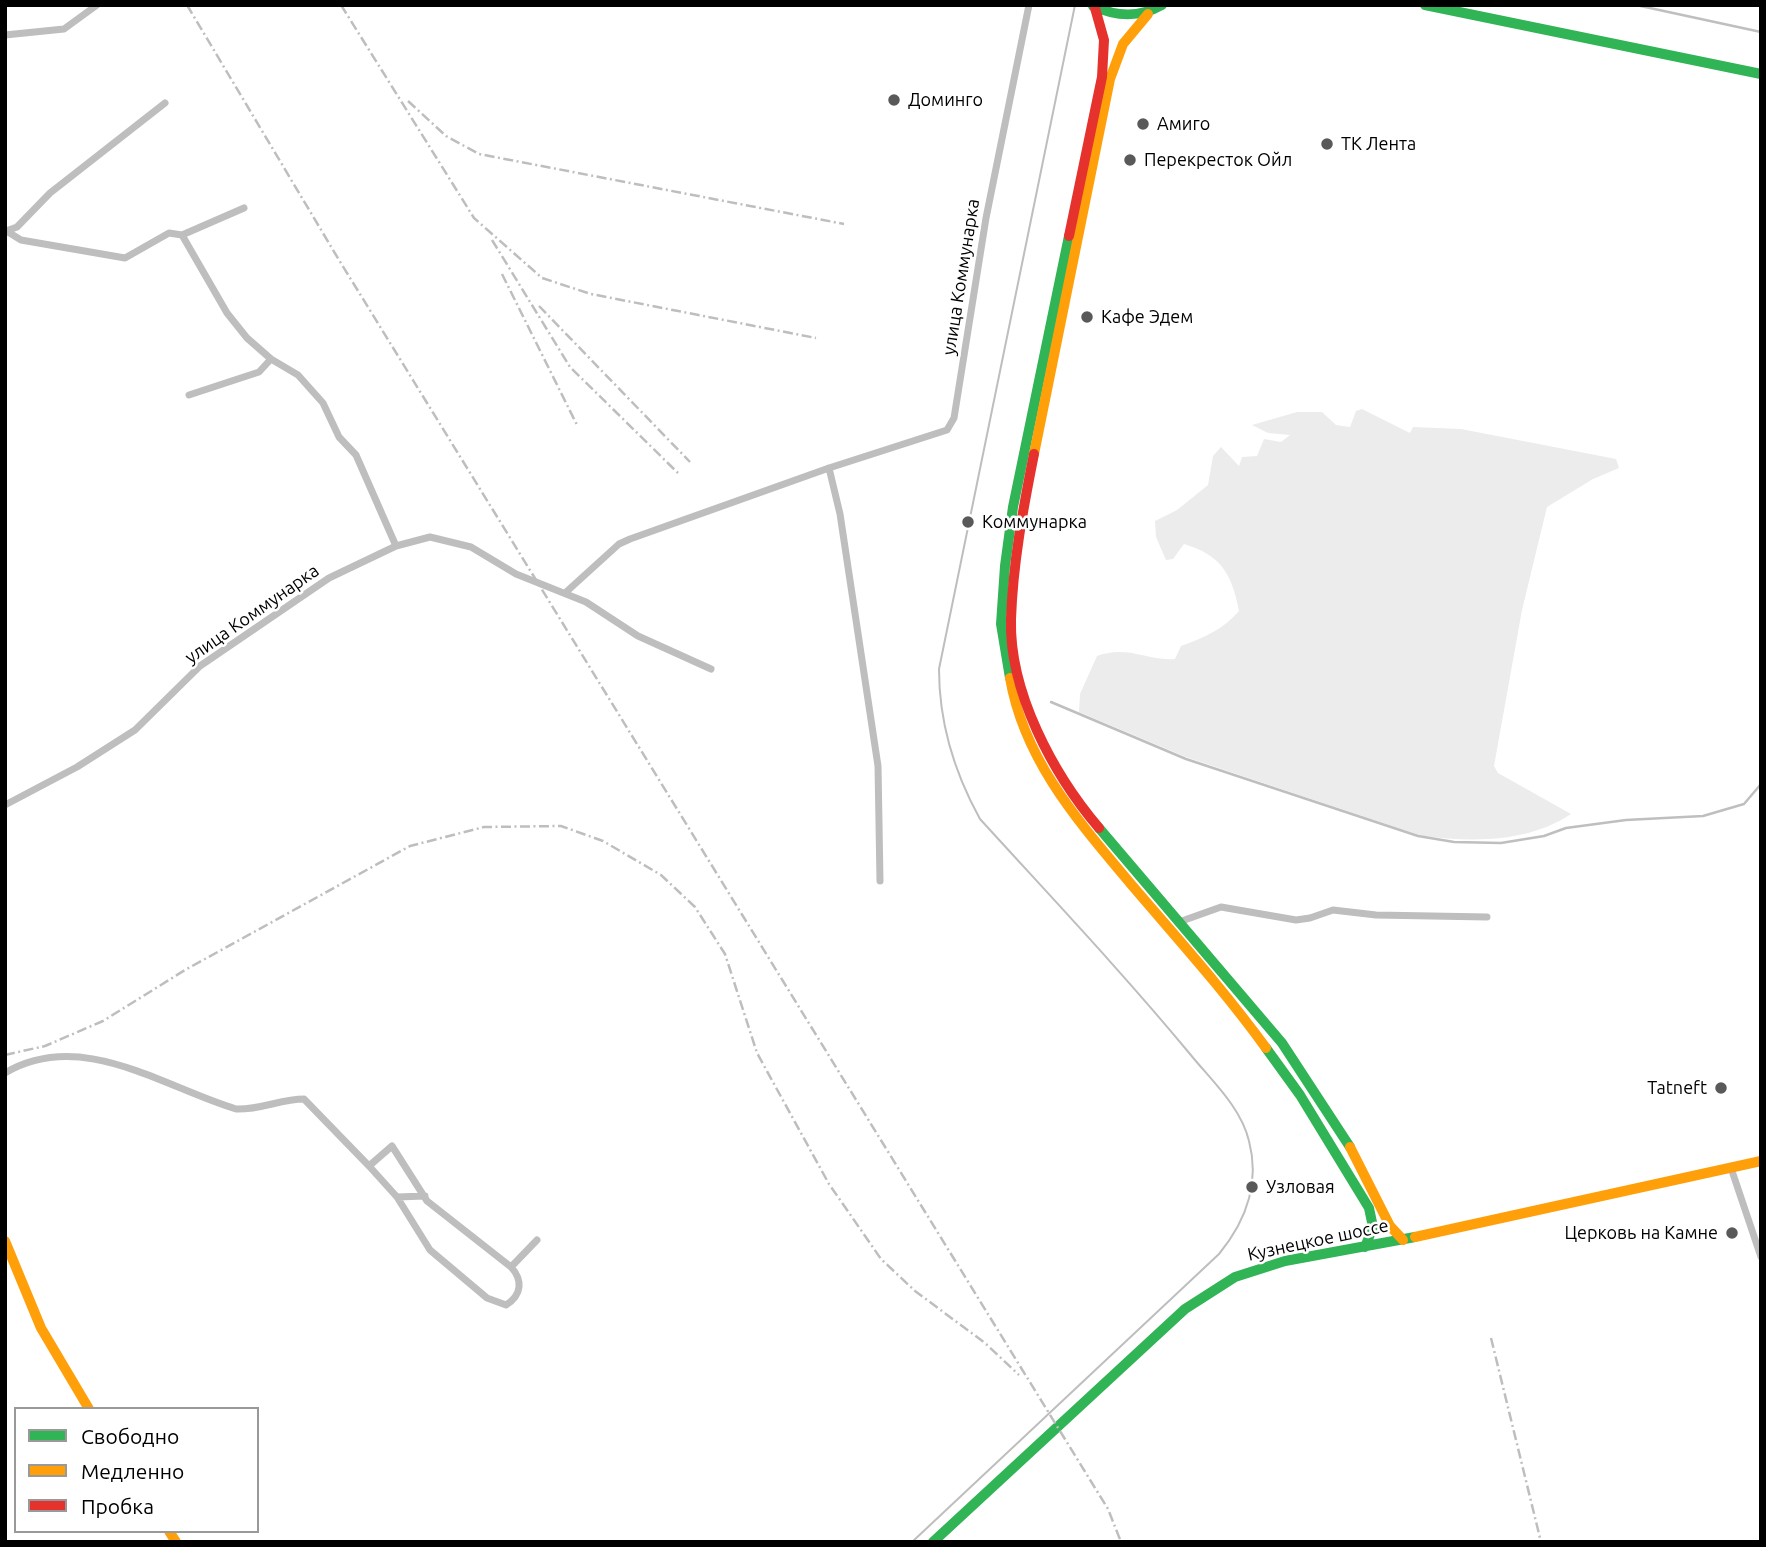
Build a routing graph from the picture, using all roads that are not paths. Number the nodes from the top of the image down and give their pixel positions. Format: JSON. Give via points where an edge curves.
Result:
{"nodes":[{"id":1,"x":97,"y":5,"type":"edge"},
{"id":2,"x":1029,"y":5,"type":"edge"},
{"id":3,"x":1163,"y":5,"type":"edge"},
{"id":4,"x":1425,"y":5,"type":"edge"},
{"id":5,"x":1093,"y":7,"type":"edge"},
{"id":6,"x":1148,"y":15,"type":"junction"},
{"id":7,"x":5,"y":35,"type":"edge"},
{"id":8,"x":1761,"y":74,"type":"edge"},
{"id":9,"x":165,"y":103,"type":"dead end"},
{"id":10,"x":244,"y":208,"type":"dead end"},
{"id":11,"x":7,"y":232,"type":"edge"},
{"id":12,"x":182,"y":235,"type":"junction"},
{"id":13,"x":271,"y":359,"type":"junction"},
{"id":14,"x":189,"y":395,"type":"dead end"},
{"id":15,"x":829,"y":468,"type":"junction"},
{"id":16,"x":396,"y":545,"type":"junction"},
{"id":17,"x":565,"y":593,"type":"junction"},
{"id":18,"x":711,"y":669,"type":"dead end"},
{"id":19,"x":5,"y":805,"type":"edge"},
{"id":20,"x":880,"y":881,"type":"dead end"},
{"id":21,"x":1487,"y":917,"type":"dead end"},
{"id":22,"x":1179,"y":922,"type":"junction"},
{"id":23,"x":5,"y":1073,"type":"edge"},
{"id":24,"x":1761,"y":1161,"type":"edge"},
{"id":25,"x":369,"y":1167,"type":"junction"},
{"id":26,"x":1731,"y":1168,"type":"junction"},
{"id":27,"x":425,"y":1196,"type":"junction"},
{"id":28,"x":397,"y":1197,"type":"junction"},
{"id":29,"x":537,"y":1240,"type":"dead end"},
{"id":30,"x":1403,"y":1240,"type":"junction"},
{"id":31,"x":5,"y":1241,"type":"edge"},
{"id":32,"x":1366,"y":1247,"type":"junction"},
{"id":33,"x":1761,"y":1257,"type":"edge"},
{"id":34,"x":511,"y":1267,"type":"junction"},
{"id":35,"x":88,"y":1407,"type":"edge"},
{"id":36,"x":933,"y":1542,"type":"edge"}],
"edges":[{"from":1,"to":7,"type":"street","via":[[64,29]]},
{"from":2,"to":15,"type":"street","name":"улица Коммунарка","via":[[986,218],[954,418],[947,430],[933,437]]},
{"from":3,"to":6,"type":"main road"},
{"from":4,"to":8,"type":"main road"},
{"from":5,"to":6,"type":"main road","via":[[1121,16]]},
{"from":5,"to":32,"type":"main road","via":[[1104,40],[1102,77],[1004,566],[1001,624],[1010,682],[1037,759],[1069,812],[1270,1051],[1328,1139],[1368,1208],[1373,1227]]},
{"from":6,"to":22,"type":"main road","via":[[1124,44],[1110,79],[1023,503],[1011,621],[1026,702],[1046,753],[1080,806]]},
{"from":9,"to":11,"type":"street"},
{"from":10,"to":12,"type":"street"},
{"from":11,"to":12,"type":"street","via":[[21,240],[125,258],[169,233]]},
{"from":12,"to":13,"type":"street","via":[[227,313]]},
{"from":13,"to":14,"type":"street","via":[[259,372]]},
{"from":13,"to":16,"type":"street","via":[[298,375],[323,403],[339,437],[356,455]]},
{"from":15,"to":17,"type":"street","name":"улица Коммунарка","via":[[619,544]]},
{"from":15,"to":20,"type":"street","via":[[840,514],[877,766]]},
{"from":16,"to":17,"type":"street","name":"улица Коммунарка","via":[[430,537],[457,543]]},
{"from":16,"to":19,"type":"street","name":"улица Коммунарка","via":[[329,578],[200,666],[135,730]]},
{"from":17,"to":18,"type":"street","via":[[638,636]]},
{"from":21,"to":22,"type":"street","via":[[1333,910],[1296,920],[1221,907]]},
{"from":22,"to":30,"type":"main road","via":[[1293,1058],[1335,1121],[1390,1226]]},
{"from":23,"to":25,"type":"street","via":[[46,1059],[96,1058],[236,1109],[255,1110],[304,1099]]},
{"from":24,"to":26,"type":"main road","name":"Кузнецкое шоссе"},
{"from":25,"to":27,"type":"street","via":[[392,1146]]},
{"from":25,"to":28,"type":"street"},
{"from":26,"to":30,"type":"main road","name":"Кузнецкое шоссе"},
{"from":26,"to":33,"type":"street"},
{"from":27,"to":28,"type":"street"},
{"from":27,"to":34,"type":"street"},
{"from":28,"to":34,"type":"street","via":[[430,1250],[496,1304],[514,1300],[520,1285],[519,1275]]},
{"from":29,"to":34,"type":"street"},
{"from":30,"to":32,"type":"main road","name":"Кузнецкое шоссе"},
{"from":31,"to":35,"type":"main road","via":[[44,1339]]},
{"from":32,"to":36,"type":"main road","name":"Кузнецкое шоссе","via":[[1271,1264],[1216,1287],[1144,1345]]}]}
